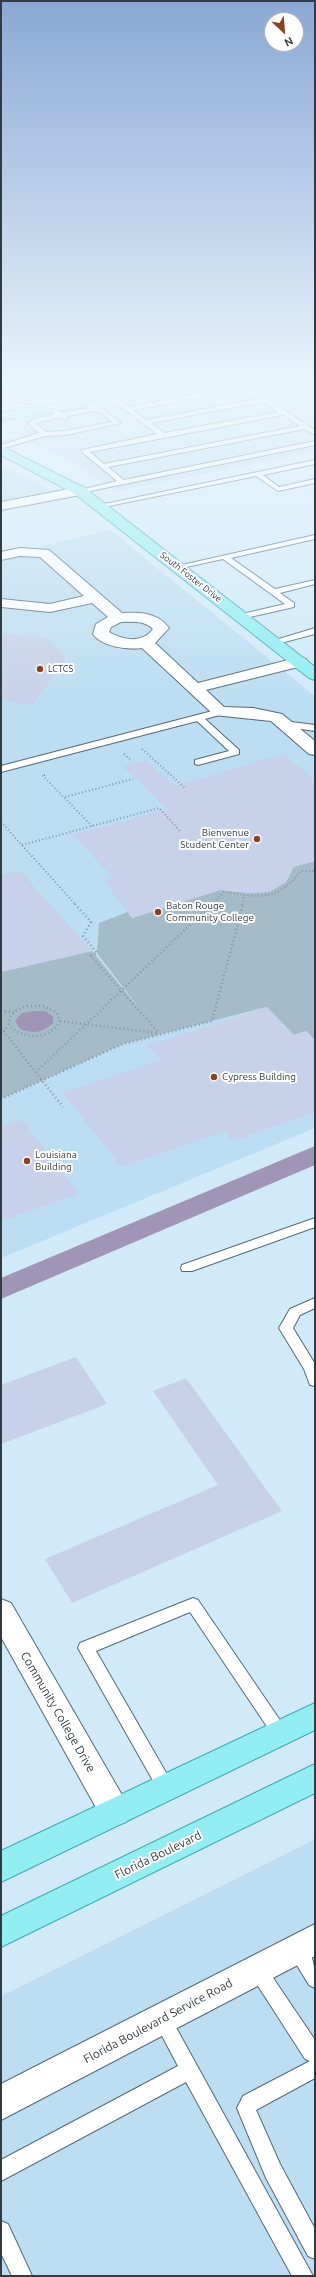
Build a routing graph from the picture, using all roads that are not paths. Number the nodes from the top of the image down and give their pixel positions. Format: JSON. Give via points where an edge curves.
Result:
{"nodes":[{"id":1,"x":64,"y":493,"type":"edge"},
{"id":2,"x":84,"y":493,"type":"edge"},
{"id":3,"x":162,"y":493,"type":"edge"},
{"id":4,"x":1,"y":506,"type":"edge"},
{"id":5,"x":99,"y":506,"type":"junction"},
{"id":6,"x":315,"y":537,"type":"edge"},
{"id":7,"x":1,"y":556,"type":"edge"},
{"id":8,"x":226,"y":557,"type":"junction"},
{"id":9,"x":177,"y":567,"type":"junction"},
{"id":10,"x":315,"y":582,"type":"edge"},
{"id":11,"x":273,"y":592,"type":"junction"},
{"id":12,"x":95,"y":598,"type":"junction"},
{"id":13,"x":1,"y":603,"type":"edge"},
{"id":14,"x":241,"y":616,"type":"junction"},
{"id":15,"x":118,"y":618,"type":"junction"},
{"id":16,"x":315,"y":631,"type":"edge"},
{"id":17,"x":273,"y":642,"type":"junction"},
{"id":18,"x":147,"y":644,"type":"junction"},
{"id":19,"x":300,"y":662,"type":"junction"},
{"id":20,"x":315,"y":674,"type":"edge"},
{"id":21,"x":197,"y":688,"type":"junction"},
{"id":22,"x":220,"y":712,"type":"junction"},
{"id":23,"x":199,"y":718,"type":"junction"},
{"id":24,"x":283,"y":724,"type":"junction"},
{"id":25,"x":315,"y":728,"type":"edge"},
{"id":26,"x":315,"y":750,"type":"edge"},
{"id":27,"x":198,"y":762,"type":"dead end"},
{"id":28,"x":1,"y":769,"type":"edge"},
{"id":29,"x":315,"y":1222,"type":"edge"},
{"id":30,"x":187,"y":1268,"type":"dead end"},
{"id":31,"x":315,"y":1303,"type":"edge"},
{"id":32,"x":315,"y":1381,"type":"edge"},
{"id":33,"x":1,"y":1612,"type":"edge"},
{"id":34,"x":315,"y":1716,"type":"edge"},
{"id":35,"x":280,"y":1732,"type":"junction"},
{"id":36,"x":315,"y":1778,"type":"edge"},
{"id":37,"x":166,"y":1788,"type":"junction"},
{"id":38,"x":115,"y":1812,"type":"junction"},
{"id":39,"x":1,"y":1867,"type":"edge"},
{"id":40,"x":1,"y":1932,"type":"edge"},
{"id":41,"x":305,"y":1944,"type":"edge"},
{"id":42,"x":257,"y":1969,"type":"junction"},
{"id":43,"x":315,"y":1979,"type":"edge"},
{"id":44,"x":162,"y":2019,"type":"junction"},
{"id":45,"x":315,"y":2052,"type":"edge"},
{"id":46,"x":315,"y":2068,"type":"edge"},
{"id":47,"x":190,"y":2070,"type":"junction"},
{"id":48,"x":1,"y":2103,"type":"edge"},
{"id":49,"x":1,"y":2171,"type":"edge"},
{"id":50,"x":1,"y":2231,"type":"edge"},
{"id":51,"x":315,"y":2249,"type":"edge"},
{"id":52,"x":22,"y":2276,"type":"edge"},
{"id":53,"x":303,"y":2276,"type":"edge"}],
"edges":[{"from":1,"to":4,"type":"street"},
{"from":2,"to":5,"type":"main road","name":"South Foster Drive"},
{"from":3,"to":5,"type":"lane"},
{"from":5,"to":9,"type":"main road","name":"South Foster Drive"},
{"from":6,"to":8,"type":"lane"},
{"from":7,"to":12,"type":"street","via":[[20,552],[44,554]]},
{"from":8,"to":9,"type":"lane"},
{"from":8,"to":11,"type":"lane"},
{"from":9,"to":14,"type":"main road","name":"South Foster Drive"},
{"from":10,"to":11,"type":"lane"},
{"from":11,"to":14,"type":"lane","via":[[292,605]]},
{"from":12,"to":13,"type":"street","via":[[50,608]]},
{"from":12,"to":15,"type":"street"},
{"from":14,"to":17,"type":"main road","name":"South Foster Drive"},
{"from":15,"to":18,"type":"street","via":[[138,617],[154,621],[161,628],[157,636]]},
{"from":15,"to":18,"type":"street","via":[[104,624],[101,634],[111,641]]},
{"from":16,"to":17,"type":"lane"},
{"from":17,"to":19,"type":"main road","name":"South Foster Drive"},
{"from":18,"to":21,"type":"street"},
{"from":19,"to":20,"type":"main road","name":"South Foster Drive"},
{"from":19,"to":21,"type":"street"},
{"from":21,"to":22,"type":"street"},
{"from":22,"to":23,"type":"lane"},
{"from":22,"to":24,"type":"street","via":[[276,717]]},
{"from":23,"to":27,"type":"lane","via":[[236,752]]},
{"from":23,"to":28,"type":"lane"},
{"from":24,"to":25,"type":"lane"},
{"from":24,"to":26,"type":"street"},
{"from":29,"to":30,"type":"lane"},
{"from":31,"to":32,"type":"lane","via":[[295,1312],[286,1328],[311,1369]]},
{"from":33,"to":38,"type":"street","name":"Community College Drive"},
{"from":34,"to":35,"type":"main road"},
{"from":35,"to":37,"type":"main road"},
{"from":35,"to":37,"type":"lane","via":[[193,1604],[86,1648]]},
{"from":36,"to":40,"type":"main road","name":"Florida Boulevard"},
{"from":37,"to":38,"type":"main road"},
{"from":38,"to":39,"type":"main road"},
{"from":41,"to":42,"type":"street","name":"Florida Boulevard Service Road"},
{"from":41,"to":43,"type":"lane"},
{"from":42,"to":44,"type":"street","name":"Florida Boulevard Service Road"},
{"from":42,"to":45,"type":"lane","via":[[312,2052]]},
{"from":44,"to":47,"type":"lane"},
{"from":44,"to":48,"type":"street","name":"Florida Boulevard Service Road"},
{"from":46,"to":51,"type":"lane","via":[[250,2103],[246,2108],[273,2171]]},
{"from":47,"to":49,"type":"lane"},
{"from":47,"to":53,"type":"lane"},
{"from":50,"to":52,"type":"lane"}]}
